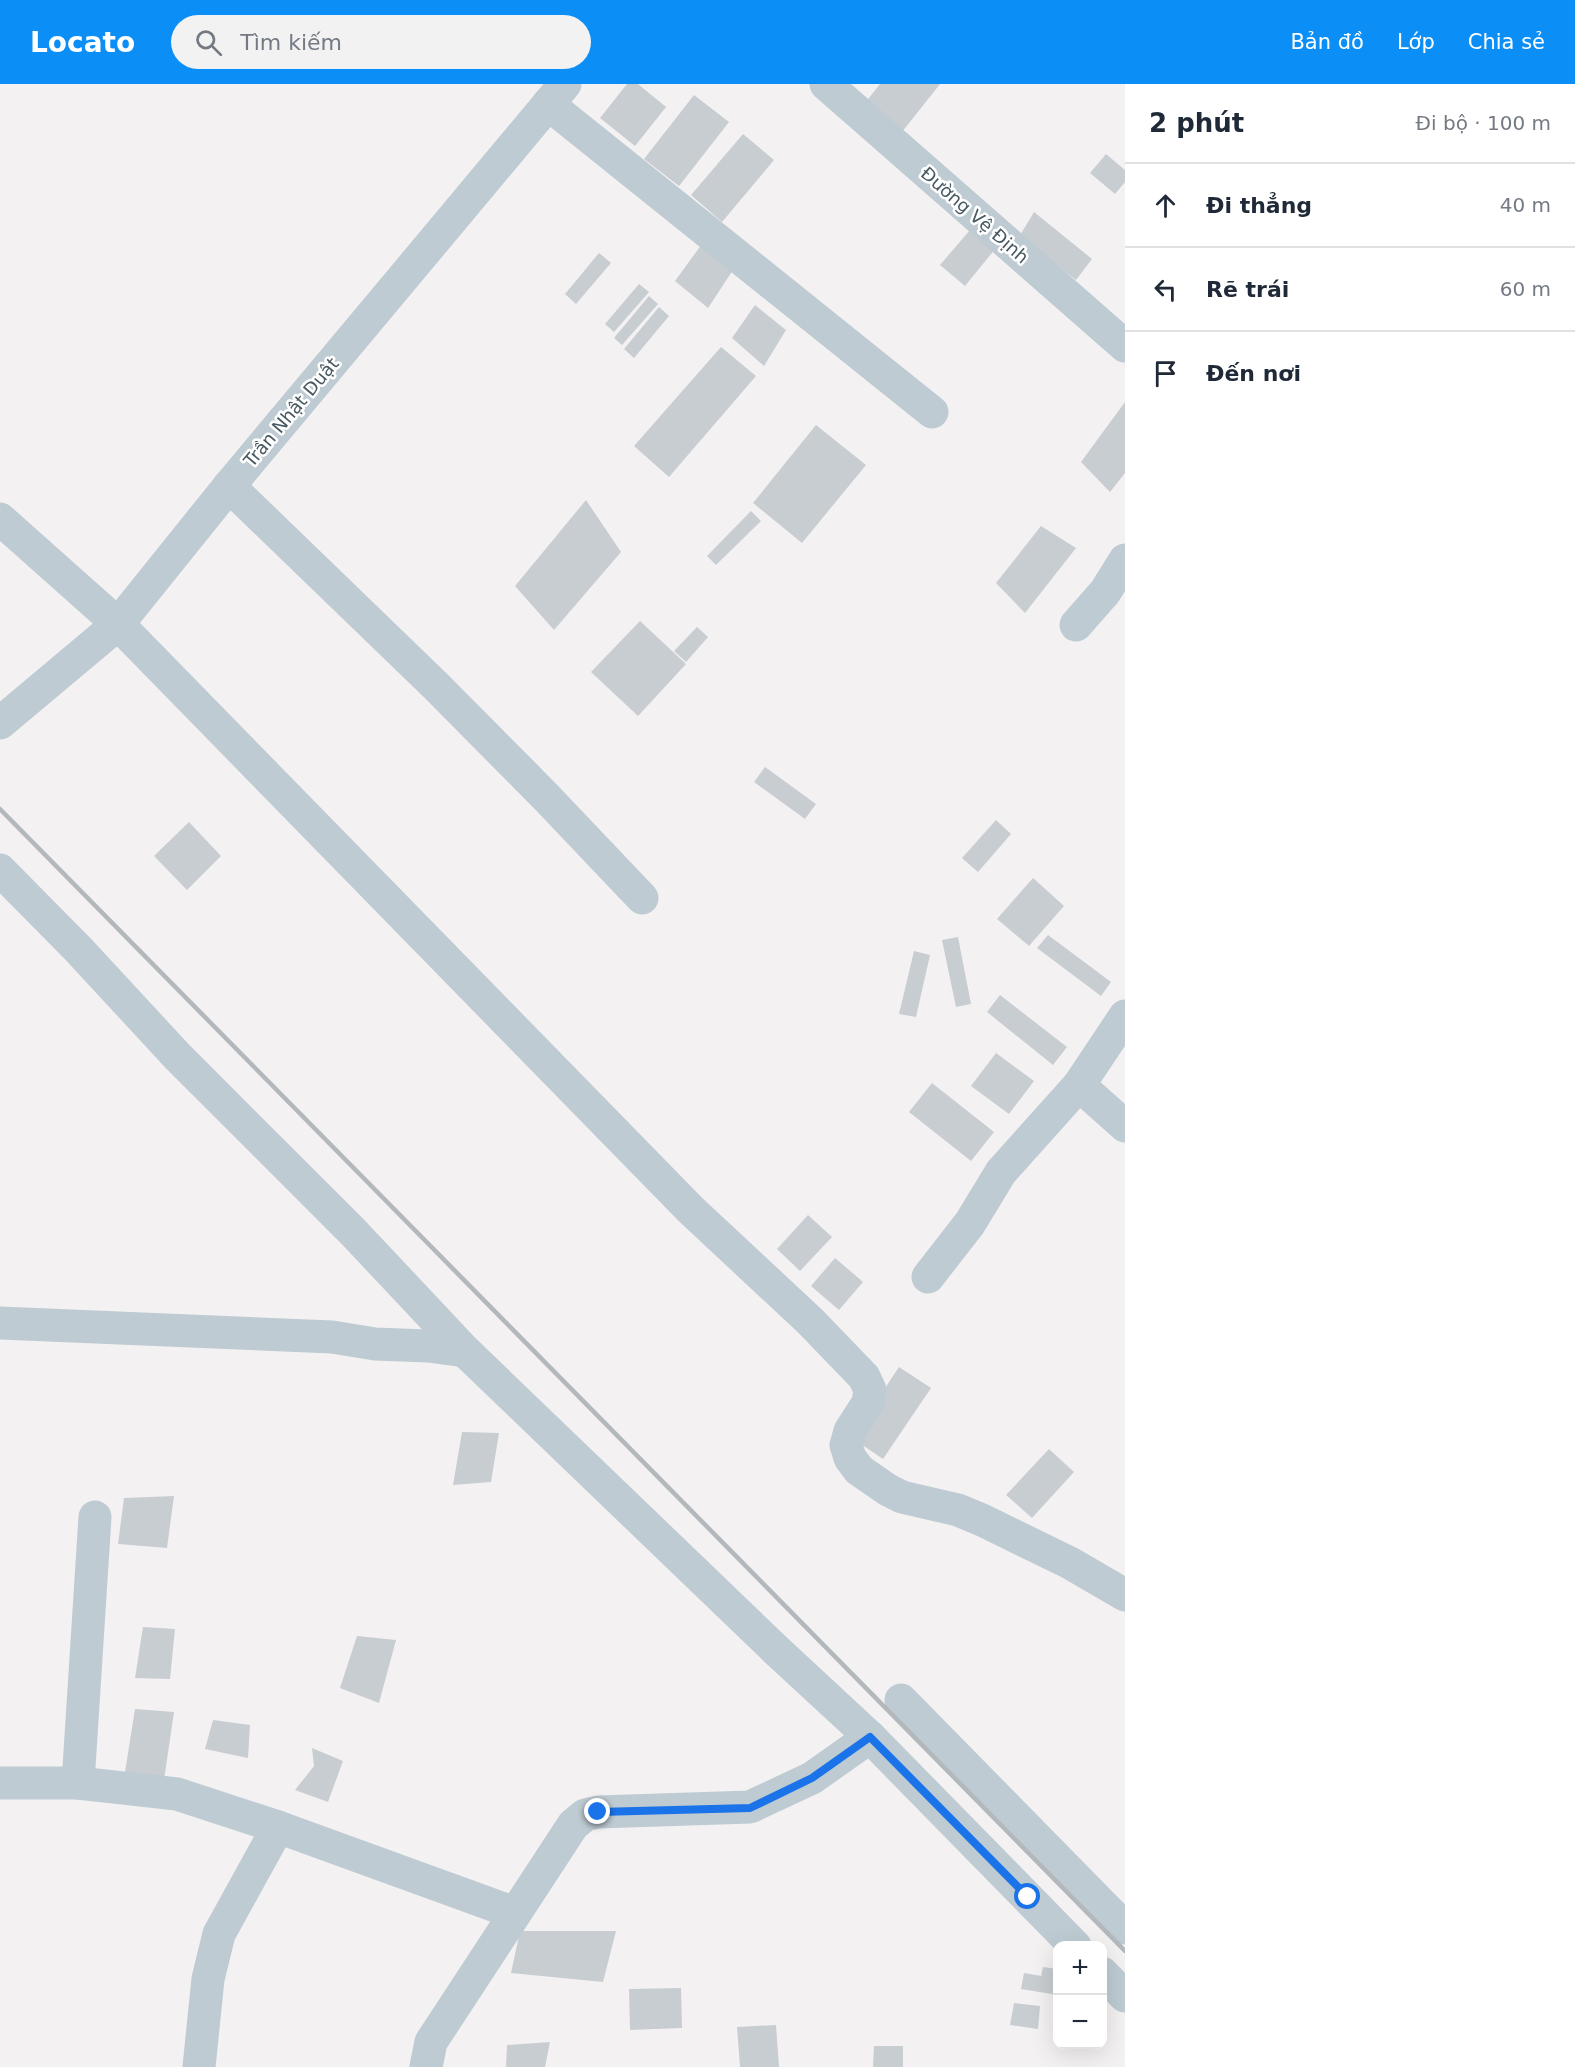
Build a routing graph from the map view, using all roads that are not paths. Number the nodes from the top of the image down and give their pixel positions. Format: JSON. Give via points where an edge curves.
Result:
{"nodes":[{"id":1,"x":825,"y":84,"type":"edge"},
{"id":2,"x":556,"y":94,"type":"edge"},
{"id":3,"x":1125,"y":346,"type":"edge"},
{"id":4,"x":932,"y":412,"type":"dead end"},
{"id":5,"x":229,"y":486,"type":"junction"},
{"id":6,"x":0,"y":519,"type":"edge"},
{"id":7,"x":1125,"y":560,"type":"edge"},
{"id":8,"x":118,"y":624,"type":"junction"},
{"id":9,"x":1076,"y":625,"type":"dead end"},
{"id":10,"x":0,"y":723,"type":"edge"},
{"id":11,"x":0,"y":870,"type":"edge"},
{"id":12,"x":642,"y":898,"type":"dead end"},
{"id":13,"x":1125,"y":1016,"type":"edge"},
{"id":14,"x":1078,"y":1085,"type":"junction"},
{"id":15,"x":1125,"y":1126,"type":"edge"},
{"id":16,"x":928,"y":1277,"type":"dead end"},
{"id":17,"x":0,"y":1323,"type":"edge"},
{"id":18,"x":465,"y":1351,"type":"junction"},
{"id":19,"x":95,"y":1517,"type":"dead end"},
{"id":20,"x":1125,"y":1595,"type":"edge"},
{"id":21,"x":901,"y":1700,"type":"dead end"},
{"id":22,"x":870,"y":1737,"type":"junction"},
{"id":23,"x":0,"y":1783,"type":"edge"},
{"id":24,"x":78,"y":1783,"type":"junction"},
{"id":25,"x":278,"y":1827,"type":"junction"},
{"id":26,"x":515,"y":1913,"type":"junction"},
{"id":27,"x":1125,"y":1928,"type":"edge"},
{"id":28,"x":1071,"y":1941,"type":"edge"},
{"id":29,"x":1107,"y":1978,"type":"edge"},
{"id":30,"x":1125,"y":1996,"type":"edge"},
{"id":31,"x":199,"y":2067,"type":"edge"},
{"id":32,"x":426,"y":2067,"type":"edge"}],
"edges":[{"from":1,"to":3,"type":"street","name":"Đường Vệ Định"},
{"from":2,"to":4,"type":"street"},
{"from":2,"to":5,"type":"street","name":"Trần Nhật Duật"},
{"from":5,"to":8,"type":"street","name":"Trần Nhật Duật"},
{"from":5,"to":12,"type":"street","via":[[436,686]]},
{"from":6,"to":8,"type":"street"},
{"from":7,"to":9,"type":"street"},
{"from":8,"to":10,"type":"street","name":"Trần Nhật Duật"},
{"from":8,"to":20,"type":"street","via":[[691,1210],[864,1377],[870,1390],[868,1403],[850,1431],[846,1446],[859,1470],[902,1497],[982,1520]]},
{"from":11,"to":18,"type":"street"},
{"from":13,"to":14,"type":"street"},
{"from":14,"to":15,"type":"street"},
{"from":14,"to":16,"type":"street","via":[[1001,1172],[970,1224]]},
{"from":17,"to":18,"type":"street","via":[[332,1337]]},
{"from":18,"to":22,"type":"street"},
{"from":19,"to":24,"type":"street"},
{"from":21,"to":27,"type":"street"},
{"from":22,"to":26,"type":"street","via":[[812,1778],[750,1808],[585,1815],[573,1825]]},
{"from":22,"to":28,"type":"street"},
{"from":23,"to":24,"type":"street"},
{"from":24,"to":25,"type":"street","via":[[177,1794]]},
{"from":25,"to":26,"type":"street"},
{"from":25,"to":31,"type":"street","via":[[219,1934],[208,1979]]},
{"from":26,"to":32,"type":"street","via":[[431,2042]]},
{"from":29,"to":30,"type":"street"}]}
